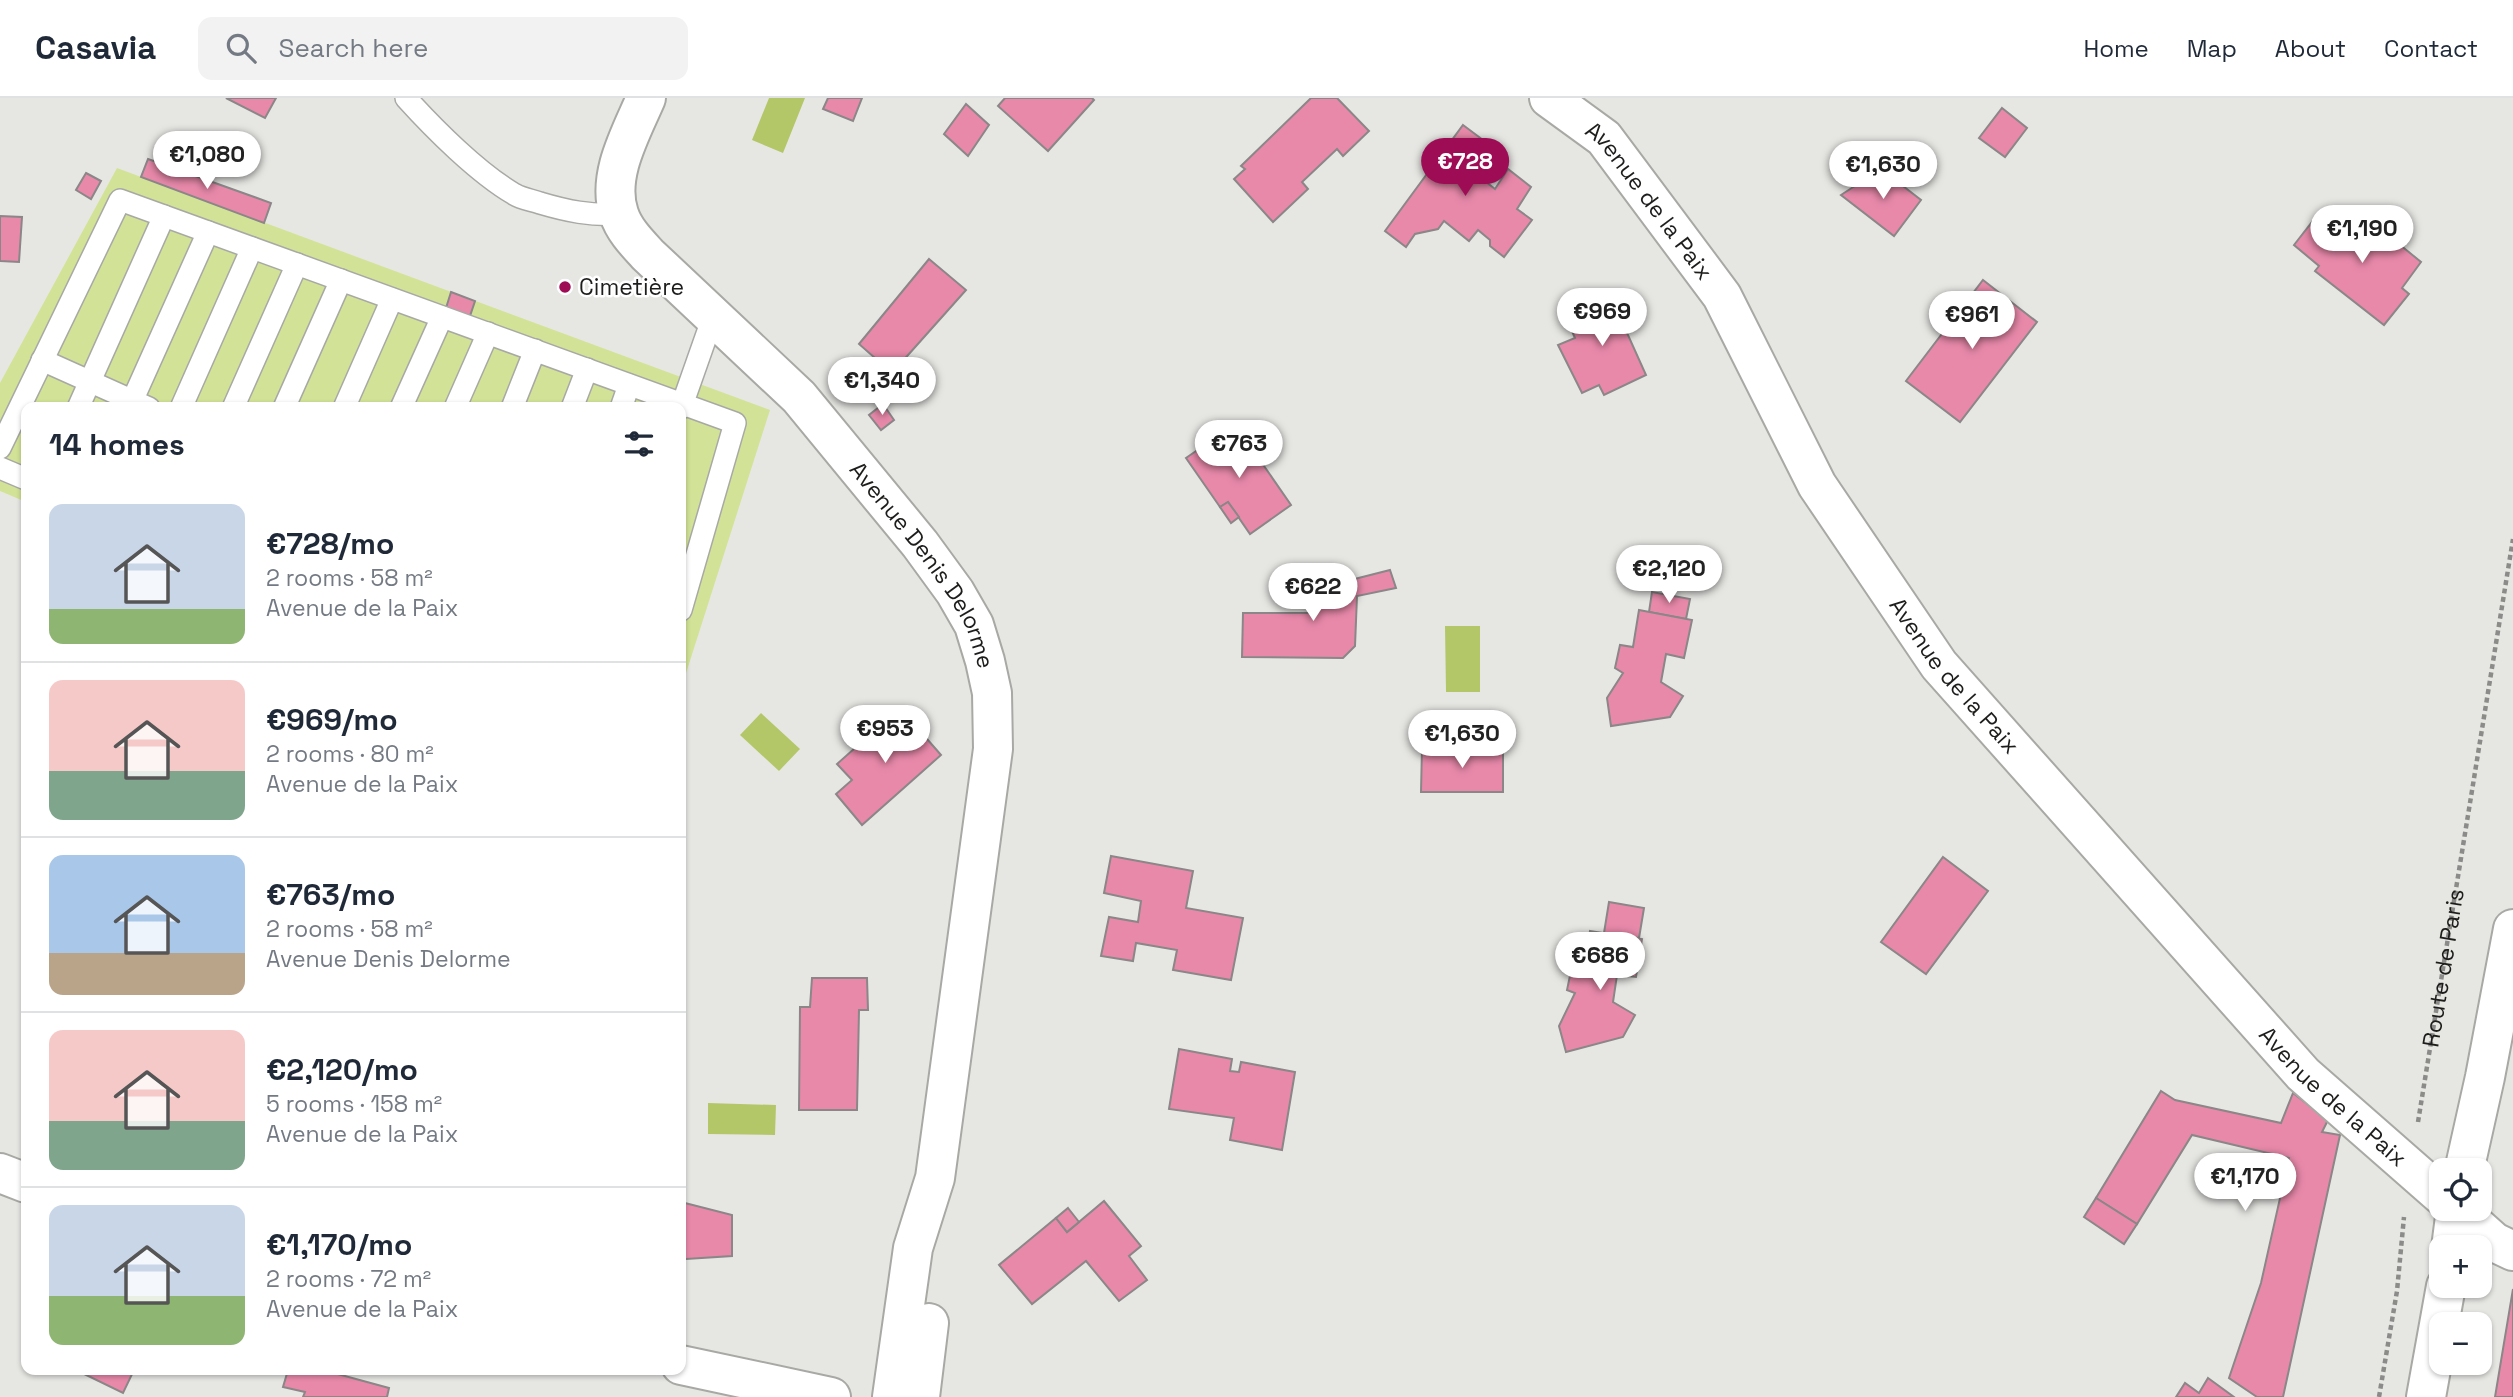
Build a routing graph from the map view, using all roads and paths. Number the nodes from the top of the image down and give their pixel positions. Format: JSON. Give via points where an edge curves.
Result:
{"nodes":[{"id":1,"x":406,"y":98,"type":"edge"},
{"id":2,"x":646,"y":98,"type":"edge"},
{"id":3,"x":1549,"y":98,"type":"edge"},
{"id":4,"x":619,"y":214,"type":"junction"},
{"id":5,"x":164,"y":216,"type":"junction"},
{"id":6,"x":208,"y":232,"type":"junction"},
{"id":7,"x":252,"y":248,"type":"junction"},
{"id":8,"x":296,"y":264,"type":"junction"},
{"id":9,"x":341,"y":280,"type":"junction"},
{"id":10,"x":392,"y":299,"type":"junction"},
{"id":11,"x":442,"y":317,"type":"junction"},
{"id":12,"x":713,"y":317,"type":"junction"},
{"id":13,"x":488,"y":333,"type":"junction"},
{"id":14,"x":535,"y":351,"type":"junction"},
{"id":15,"x":42,"y":360,"type":"junction"},
{"id":16,"x":587,"y":369,"type":"junction"},
{"id":17,"x":90,"y":382,"type":"junction"},
{"id":18,"x":629,"y":385,"type":"junction"},
{"id":19,"x":22,"y":402,"type":"edge"},
{"id":20,"x":81,"y":402,"type":"edge"},
{"id":21,"x":131,"y":402,"type":"edge"},
{"id":22,"x":138,"y":402,"type":"edge"},
{"id":23,"x":184,"y":402,"type":"edge"},
{"id":24,"x":236,"y":402,"type":"edge"},
{"id":25,"x":287,"y":402,"type":"edge"},
{"id":26,"x":347,"y":402,"type":"edge"},
{"id":27,"x":404,"y":402,"type":"edge"},
{"id":28,"x":458,"y":402,"type":"edge"},
{"id":29,"x":514,"y":402,"type":"edge"},
{"id":30,"x":574,"y":402,"type":"edge"},
{"id":31,"x":623,"y":402,"type":"edge"},
{"id":32,"x":671,"y":402,"type":"edge"},
{"id":33,"x":682,"y":402,"type":"edge"},
{"id":34,"x":21,"y":404,"type":"edge"},
{"id":35,"x":686,"y":408,"type":"edge"},
{"id":36,"x":0,"y":448,"type":"edge"},
{"id":37,"x":0,"y":468,"type":"edge"},
{"id":38,"x":21,"y":478,"type":"edge"},
{"id":39,"x":2513,"y":539,"type":"edge"},
{"id":40,"x":686,"y":593,"type":"edge"},
{"id":41,"x":2513,"y":929,"type":"edge"},
{"id":42,"x":2468,"y":1158,"type":"edge"},
{"id":43,"x":2410,"y":1167,"type":"junction"},
{"id":44,"x":0,"y":1173,"type":"edge"},
{"id":45,"x":935,"y":1178,"type":"junction"},
{"id":46,"x":21,"y":1181,"type":"edge"},
{"id":47,"x":2429,"y":1184,"type":"edge"},
{"id":48,"x":2470,"y":1221,"type":"edge"},
{"id":49,"x":2513,"y":1251,"type":"edge"},
{"id":50,"x":2444,"y":1298,"type":"edge"},
{"id":51,"x":686,"y":1366,"type":"edge"},
{"id":52,"x":831,"y":1397,"type":"edge"},
{"id":53,"x":892,"y":1397,"type":"edge"},
{"id":54,"x":920,"y":1397,"type":"edge"},
{"id":55,"x":2379,"y":1397,"type":"edge"},
{"id":56,"x":2426,"y":1397,"type":"edge"}],
"edges":[{"from":1,"to":4,"type":"lane","via":[[473,163],[515,195],[568,211]]},
{"from":2,"to":4,"type":"street","via":[[621,159],[616,185]]},
{"from":3,"to":43,"type":"street","name":"Avenue de la Paix","via":[[1604,138],[1723,296],[1816,485],[1939,665],[2303,1074]]},
{"from":4,"to":12,"type":"street","name":"Avenue Denis Delorme","via":[[631,237]]},
{"from":5,"to":6,"type":"lane"},
{"from":5,"to":15,"type":"lane","via":[[120,200]]},
{"from":5,"to":17,"type":"lane"},
{"from":6,"to":7,"type":"lane"},
{"from":6,"to":22,"type":"lane"},
{"from":7,"to":8,"type":"lane"},
{"from":7,"to":23,"type":"lane"},
{"from":8,"to":9,"type":"lane"},
{"from":8,"to":24,"type":"lane"},
{"from":9,"to":10,"type":"lane"},
{"from":9,"to":25,"type":"lane"},
{"from":10,"to":11,"type":"lane"},
{"from":10,"to":26,"type":"lane"},
{"from":11,"to":13,"type":"lane"},
{"from":11,"to":27,"type":"lane"},
{"from":12,"to":33,"type":"lane"},
{"from":12,"to":45,"type":"street","name":"Avenue Denis Delorme","via":[[799,397],[920,544],[974,625],[985,660],[992,692],[993,749]]},
{"from":13,"to":14,"type":"lane"},
{"from":13,"to":28,"type":"lane"},
{"from":14,"to":16,"type":"lane"},
{"from":14,"to":29,"type":"lane"},
{"from":15,"to":17,"type":"lane"},
{"from":15,"to":19,"type":"lane"},
{"from":16,"to":18,"type":"lane"},
{"from":16,"to":30,"type":"lane"},
{"from":17,"to":20,"type":"lane"},
{"from":17,"to":21,"type":"lane"},
{"from":18,"to":31,"type":"lane"},
{"from":18,"to":32,"type":"lane"},
{"from":34,"to":36,"type":"lane"},
{"from":35,"to":40,"type":"lane","via":[[735,423]]},
{"from":37,"to":38,"type":"lane"},
{"from":39,"to":43,"type":"path","name":"Route de Paris"},
{"from":41,"to":42,"type":"street"},
{"from":43,"to":47,"type":"street","name":"Avenue de la Paix"},
{"from":43,"to":55,"type":"path","name":"Route de Paris","via":[[2397,1291]]},
{"from":44,"to":46,"type":"street"},
{"from":45,"to":53,"type":"street","name":"Avenue Denis Delorme","via":[[913,1248]]},
{"from":45,"to":54,"type":"street","name":"Avenue Denis Delorme","via":[[939,1251]]},
{"from":48,"to":49,"type":"street"},
{"from":50,"to":56,"type":"street"},
{"from":51,"to":52,"type":"street"}]}
